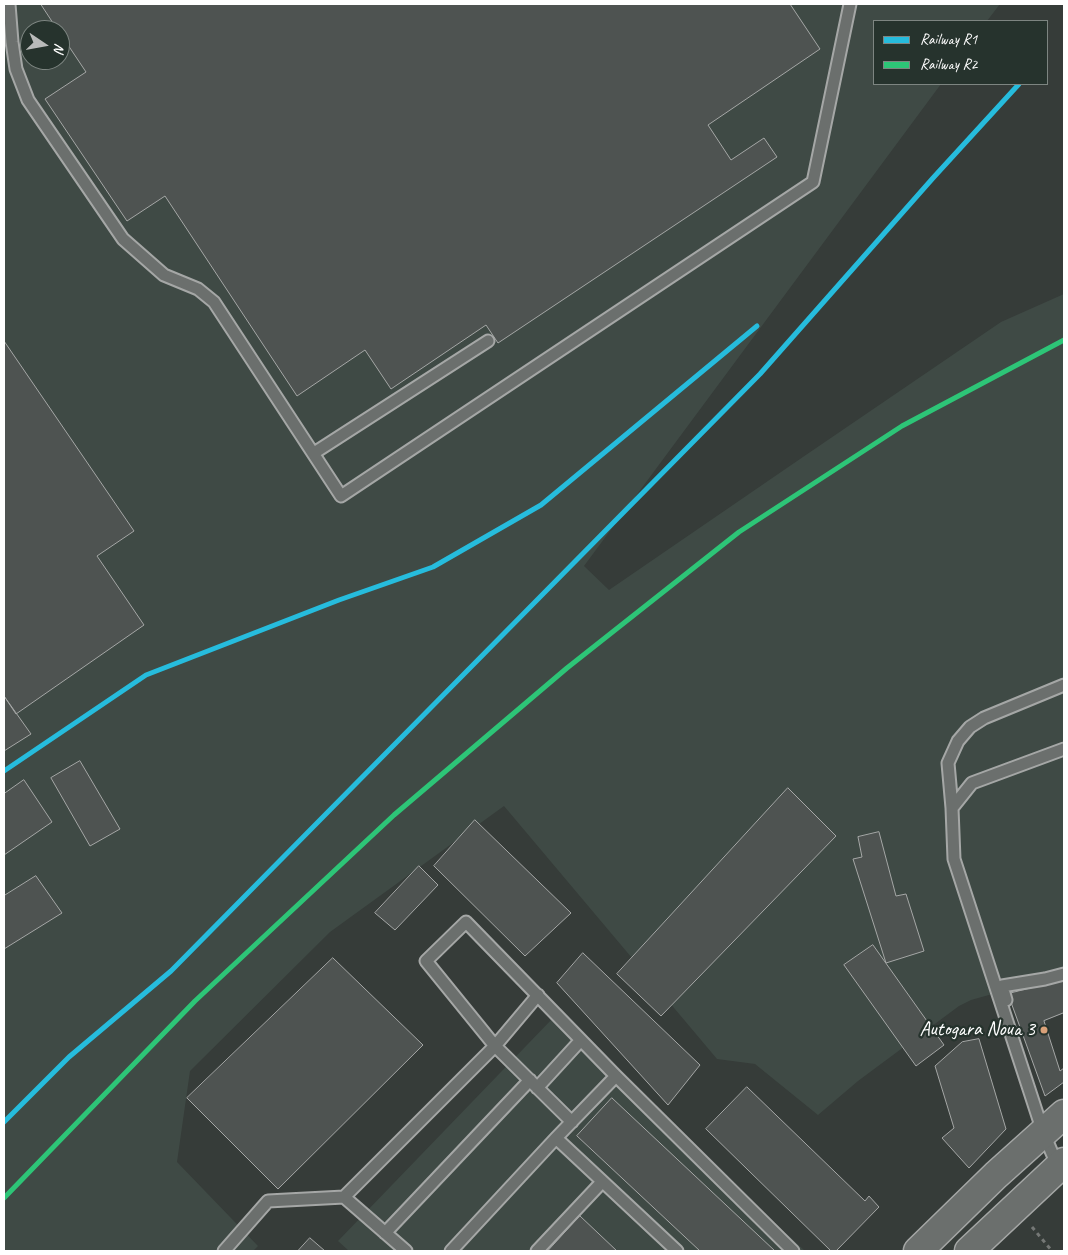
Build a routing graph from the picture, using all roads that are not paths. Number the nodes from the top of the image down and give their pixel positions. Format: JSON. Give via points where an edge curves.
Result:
{"nodes":[{"id":1,"x":9,"y":4,"type":"edge"},
{"id":2,"x":850,"y":4,"type":"edge"},
{"id":3,"x":488,"y":341,"type":"dead end"},
{"id":4,"x":314,"y":453,"type":"junction"},
{"id":5,"x":1064,"y":685,"type":"edge"},
{"id":6,"x":1064,"y":749,"type":"edge"},
{"id":7,"x":952,"y":808,"type":"junction"},
{"id":8,"x":1064,"y":974,"type":"edge"},
{"id":9,"x":538,"y":996,"type":"junction"},
{"id":10,"x":581,"y":1040,"type":"junction"},
{"id":11,"x":496,"y":1046,"type":"junction"},
{"id":12,"x":1019,"y":1063,"type":"junction"},
{"id":13,"x":616,"y":1076,"type":"junction"},
{"id":14,"x":534,"y":1084,"type":"junction"},
{"id":15,"x":1064,"y":1114,"type":"edge"},
{"id":16,"x":572,"y":1122,"type":"junction"},
{"id":17,"x":1043,"y":1132,"type":"junction"},
{"id":18,"x":556,"y":1138,"type":"junction"},
{"id":19,"x":1061,"y":1164,"type":"edge"},
{"id":20,"x":602,"y":1182,"type":"junction"},
{"id":21,"x":344,"y":1198,"type":"junction"},
{"id":22,"x":385,"y":1233,"type":"junction"},
{"id":23,"x":934,"y":1246,"type":"edge"},
{"id":24,"x":224,"y":1251,"type":"edge"},
{"id":25,"x":406,"y":1251,"type":"edge"},
{"id":26,"x":452,"y":1251,"type":"edge"},
{"id":27,"x":537,"y":1251,"type":"edge"},
{"id":28,"x":677,"y":1251,"type":"edge"},
{"id":29,"x":793,"y":1251,"type":"edge"},
{"id":30,"x":969,"y":1251,"type":"edge"}],
"edges":[{"from":1,"to":4,"type":"lane","via":[[16,69],[28,100],[122,239],[164,275],[198,289],[214,302]]},
{"from":2,"to":4,"type":"lane","via":[[812,182],[341,496]]},
{"from":3,"to":4,"type":"lane"},
{"from":5,"to":7,"type":"lane","via":[[984,718],[970,727],[958,741],[948,763]]},
{"from":6,"to":7,"type":"lane","via":[[972,783]]},
{"from":7,"to":12,"type":"lane","via":[[954,859]]},
{"from":8,"to":12,"type":"lane","via":[[1002,986],[1015,1027]]},
{"from":9,"to":10,"type":"lane"},
{"from":9,"to":11,"type":"lane"},
{"from":9,"to":11,"type":"lane","via":[[466,922],[426,961]]},
{"from":10,"to":13,"type":"lane"},
{"from":10,"to":14,"type":"lane"},
{"from":11,"to":14,"type":"lane"},
{"from":11,"to":21,"type":"lane"},
{"from":12,"to":17,"type":"lane"},
{"from":13,"to":16,"type":"lane"},
{"from":13,"to":29,"type":"lane"},
{"from":14,"to":16,"type":"lane"},
{"from":14,"to":22,"type":"lane"},
{"from":15,"to":17,"type":"main road"},
{"from":16,"to":18,"type":"lane"},
{"from":17,"to":19,"type":"lane"},
{"from":17,"to":23,"type":"main road","via":[[996,1175]]},
{"from":18,"to":20,"type":"lane"},
{"from":18,"to":26,"type":"lane"},
{"from":19,"to":30,"type":"main road"},
{"from":20,"to":27,"type":"lane"},
{"from":20,"to":28,"type":"lane"},
{"from":21,"to":22,"type":"lane"},
{"from":21,"to":24,"type":"lane","via":[[268,1201]]},
{"from":22,"to":25,"type":"lane"}]}
